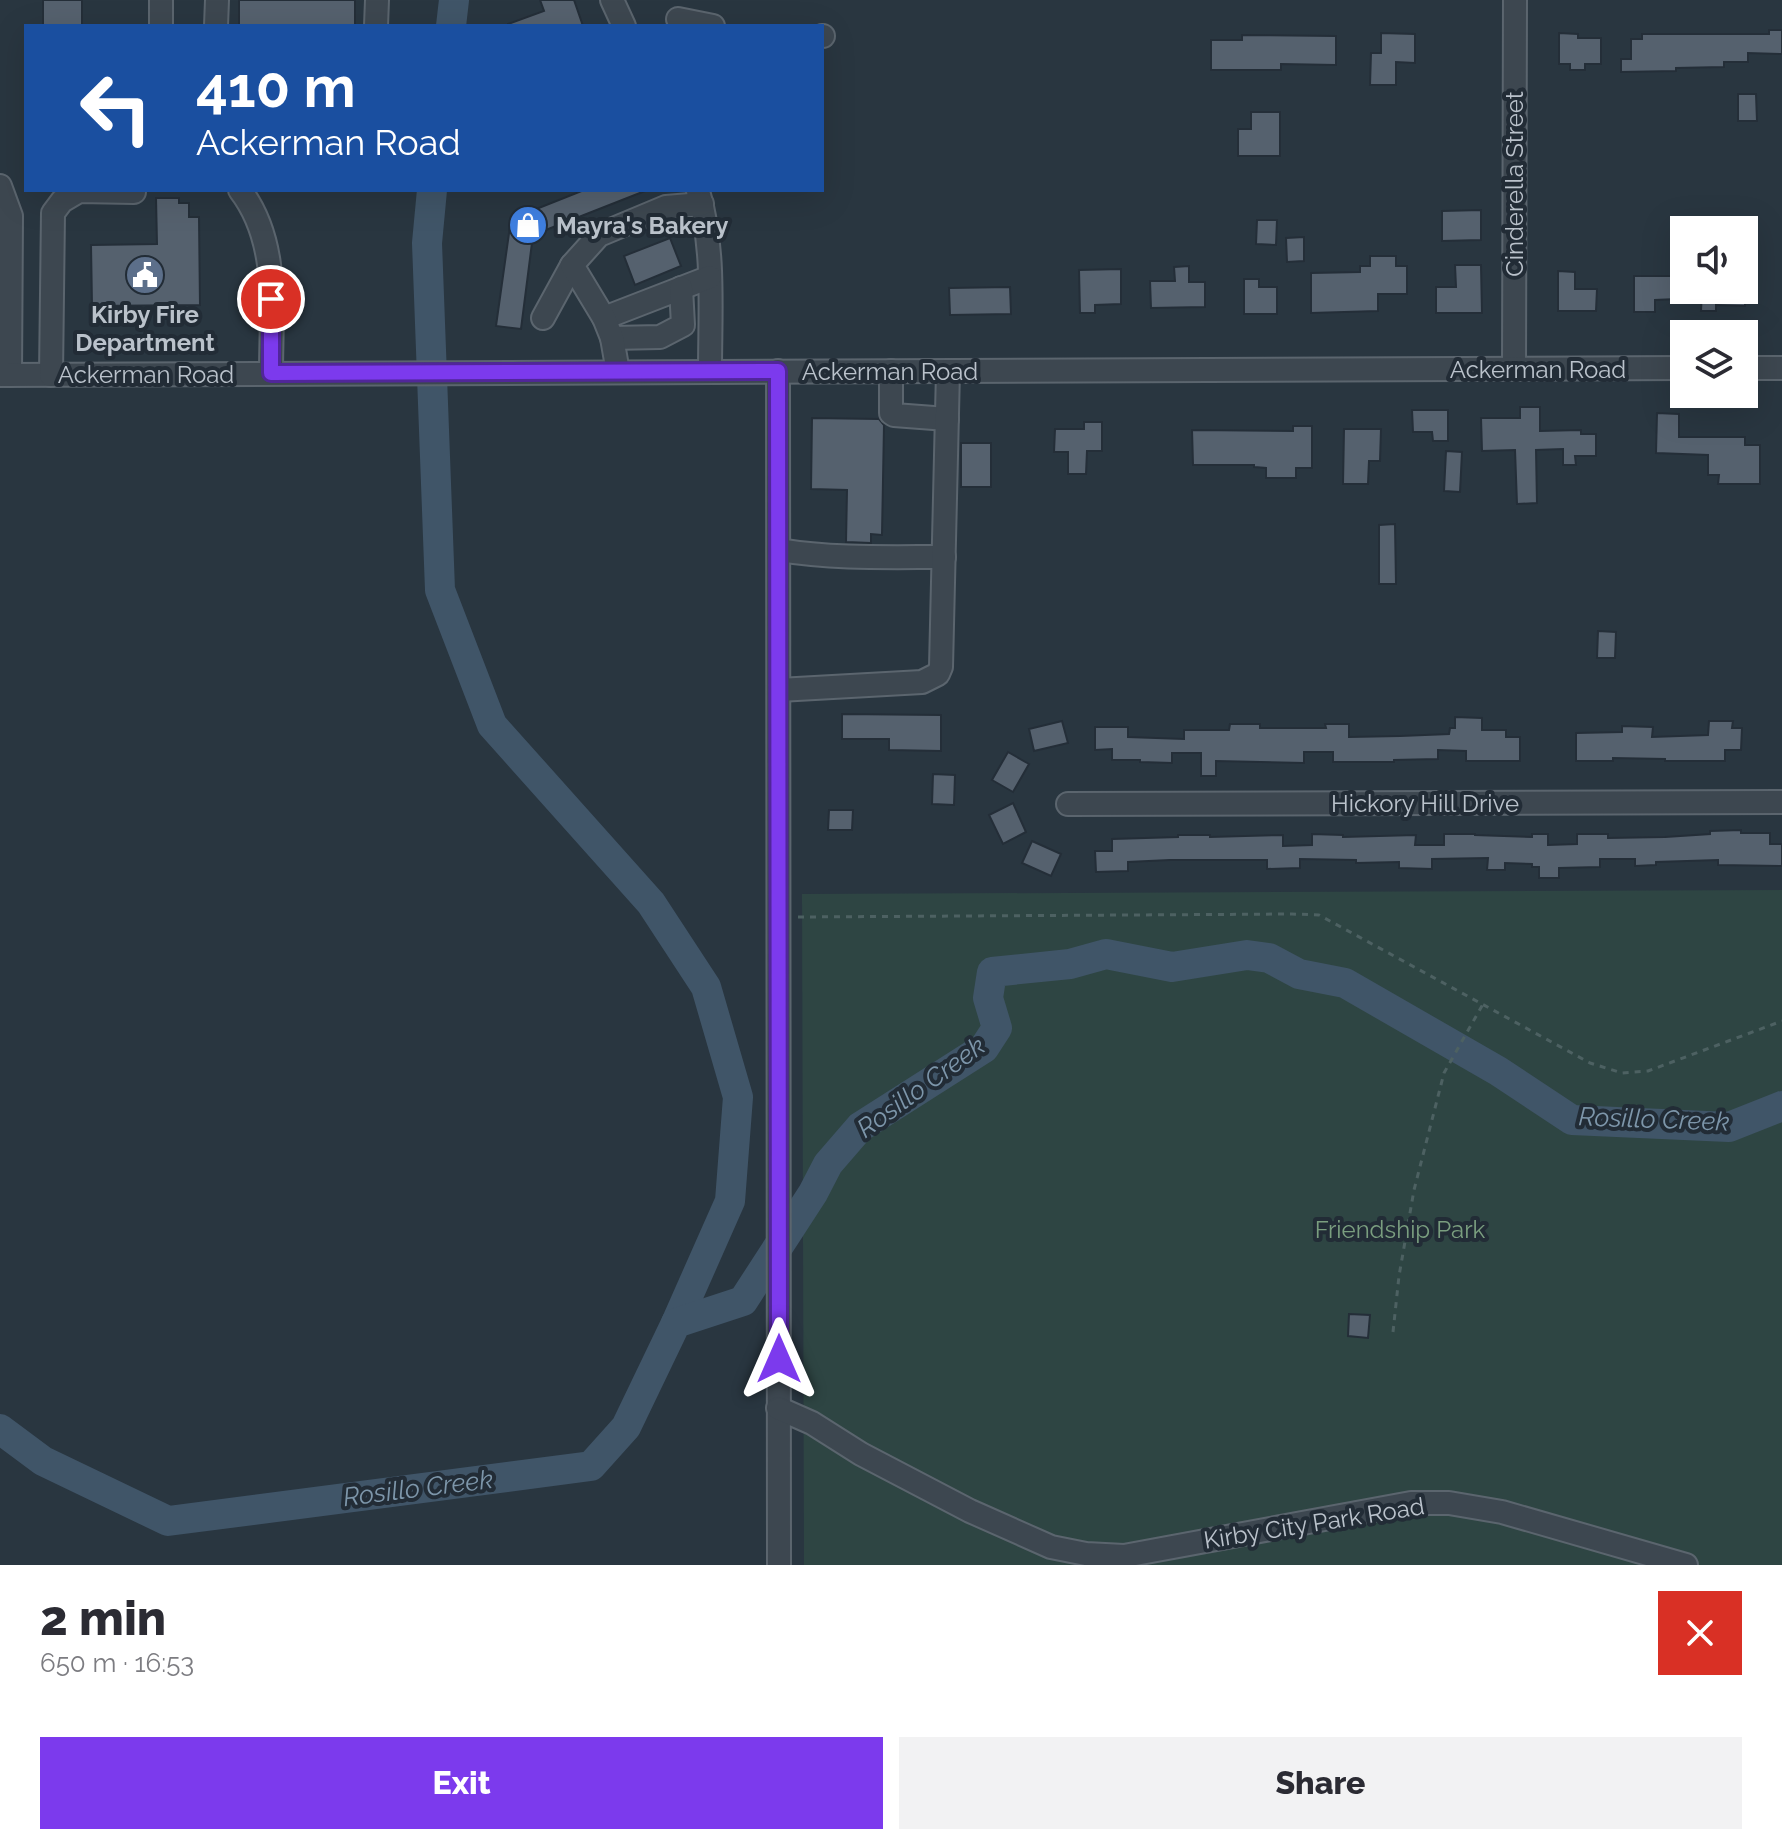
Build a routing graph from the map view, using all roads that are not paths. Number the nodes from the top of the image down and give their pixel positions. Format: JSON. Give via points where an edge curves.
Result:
{"nodes":[{"id":1,"x":161,"y":0,"type":"edge"},
{"id":2,"x":217,"y":0,"type":"edge"},
{"id":3,"x":377,"y":0,"type":"edge"},
{"id":4,"x":612,"y":0,"type":"edge"},
{"id":5,"x":1515,"y":0,"type":"edge"},
{"id":6,"x":676,"y":15,"type":"edge"},
{"id":7,"x":161,"y":24,"type":"edge"},
{"id":8,"x":216,"y":24,"type":"edge"},
{"id":9,"x":376,"y":24,"type":"edge"},
{"id":10,"x":623,"y":24,"type":"edge"},
{"id":11,"x":706,"y":24,"type":"edge"},
{"id":12,"x":0,"y":186,"type":"edge"},
{"id":13,"x":77,"y":192,"type":"edge"},
{"id":14,"x":241,"y":192,"type":"edge"},
{"id":15,"x":700,"y":197,"type":"edge"},
{"id":16,"x":572,"y":265,"type":"junction"},
{"id":17,"x":710,"y":277,"type":"junction"},
{"id":18,"x":681,"y":288,"type":"junction"},
{"id":19,"x":543,"y":318,"type":"dead end"},
{"id":20,"x":608,"y":328,"type":"junction"},
{"id":21,"x":1670,"y":368,"type":"edge"},
{"id":22,"x":1758,"y":368,"type":"edge"},
{"id":23,"x":1782,"y":368,"type":"edge"},
{"id":24,"x":1514,"y":369,"type":"junction"},
{"id":25,"x":710,"y":371,"type":"junction"},
{"id":26,"x":778,"y":371,"type":"junction"},
{"id":27,"x":891,"y":371,"type":"junction"},
{"id":28,"x":948,"y":371,"type":"junction"},
{"id":29,"x":618,"y":372,"type":"junction"},
{"id":30,"x":271,"y":373,"type":"junction"},
{"id":31,"x":5,"y":375,"type":"edge"},
{"id":32,"x":51,"y":375,"type":"junction"},
{"id":33,"x":947,"y":419,"type":"junction"},
{"id":34,"x":779,"y":550,"type":"junction"},
{"id":35,"x":944,"y":557,"type":"junction"},
{"id":36,"x":779,"y":690,"type":"junction"},
{"id":37,"x":1782,"y":802,"type":"edge"},
{"id":38,"x":1068,"y":804,"type":"dead end"},
{"id":39,"x":778,"y":1408,"type":"junction"},
{"id":40,"x":779,"y":1565,"type":"edge"},
{"id":41,"x":1686,"y":1565,"type":"edge"}],
"edges":[{"from":1,"to":7,"type":"street"},
{"from":2,"to":8,"type":"street"},
{"from":3,"to":9,"type":"street"},
{"from":4,"to":10,"type":"street"},
{"from":5,"to":24,"type":"street","name":"Cinderella Street"},
{"from":6,"to":11,"type":"street"},
{"from":12,"to":31,"type":"street","via":[[11,216]]},
{"from":13,"to":32,"type":"street","via":[[53,213]]},
{"from":14,"to":30,"type":"street","via":[[267,245]]},
{"from":15,"to":16,"type":"street","via":[[599,235]]},
{"from":15,"to":17,"type":"street"},
{"from":16,"to":19,"type":"street"},
{"from":16,"to":20,"type":"street"},
{"from":17,"to":18,"type":"street"},
{"from":17,"to":25,"type":"street"},
{"from":18,"to":20,"type":"street"},
{"from":18,"to":20,"type":"street","via":[[683,325],[660,337]]},
{"from":20,"to":29,"type":"street"},
{"from":21,"to":24,"type":"street","name":"Ackerman Road"},
{"from":22,"to":23,"type":"street"},
{"from":24,"to":28,"type":"street","name":"Ackerman Road"},
{"from":25,"to":26,"type":"street","name":"Ackerman Road"},
{"from":25,"to":29,"type":"street","name":"Ackerman Road"},
{"from":26,"to":27,"type":"street","name":"Ackerman Road"},
{"from":26,"to":34,"type":"street"},
{"from":27,"to":28,"type":"street","name":"Ackerman Road"},
{"from":27,"to":33,"type":"street","via":[[891,413]]},
{"from":28,"to":33,"type":"street"},
{"from":29,"to":30,"type":"street","name":"Ackerman Road"},
{"from":30,"to":32,"type":"street","name":"Ackerman Road"},
{"from":31,"to":32,"type":"street","name":"Ackerman Road"},
{"from":33,"to":35,"type":"street"},
{"from":34,"to":35,"type":"street","via":[[848,557]]},
{"from":34,"to":36,"type":"street"},
{"from":35,"to":36,"type":"street","via":[[938,674],[922,682]]},
{"from":36,"to":39,"type":"street"},
{"from":37,"to":38,"type":"street","name":"Hickory Hill Drive"},
{"from":39,"to":40,"type":"street"},
{"from":39,"to":41,"type":"street","name":"Kirby City Park Road","via":[[970,1511],[1051,1547],[1086,1554],[1124,1556],[1411,1503],[1449,1503],[1502,1512]]}]}
